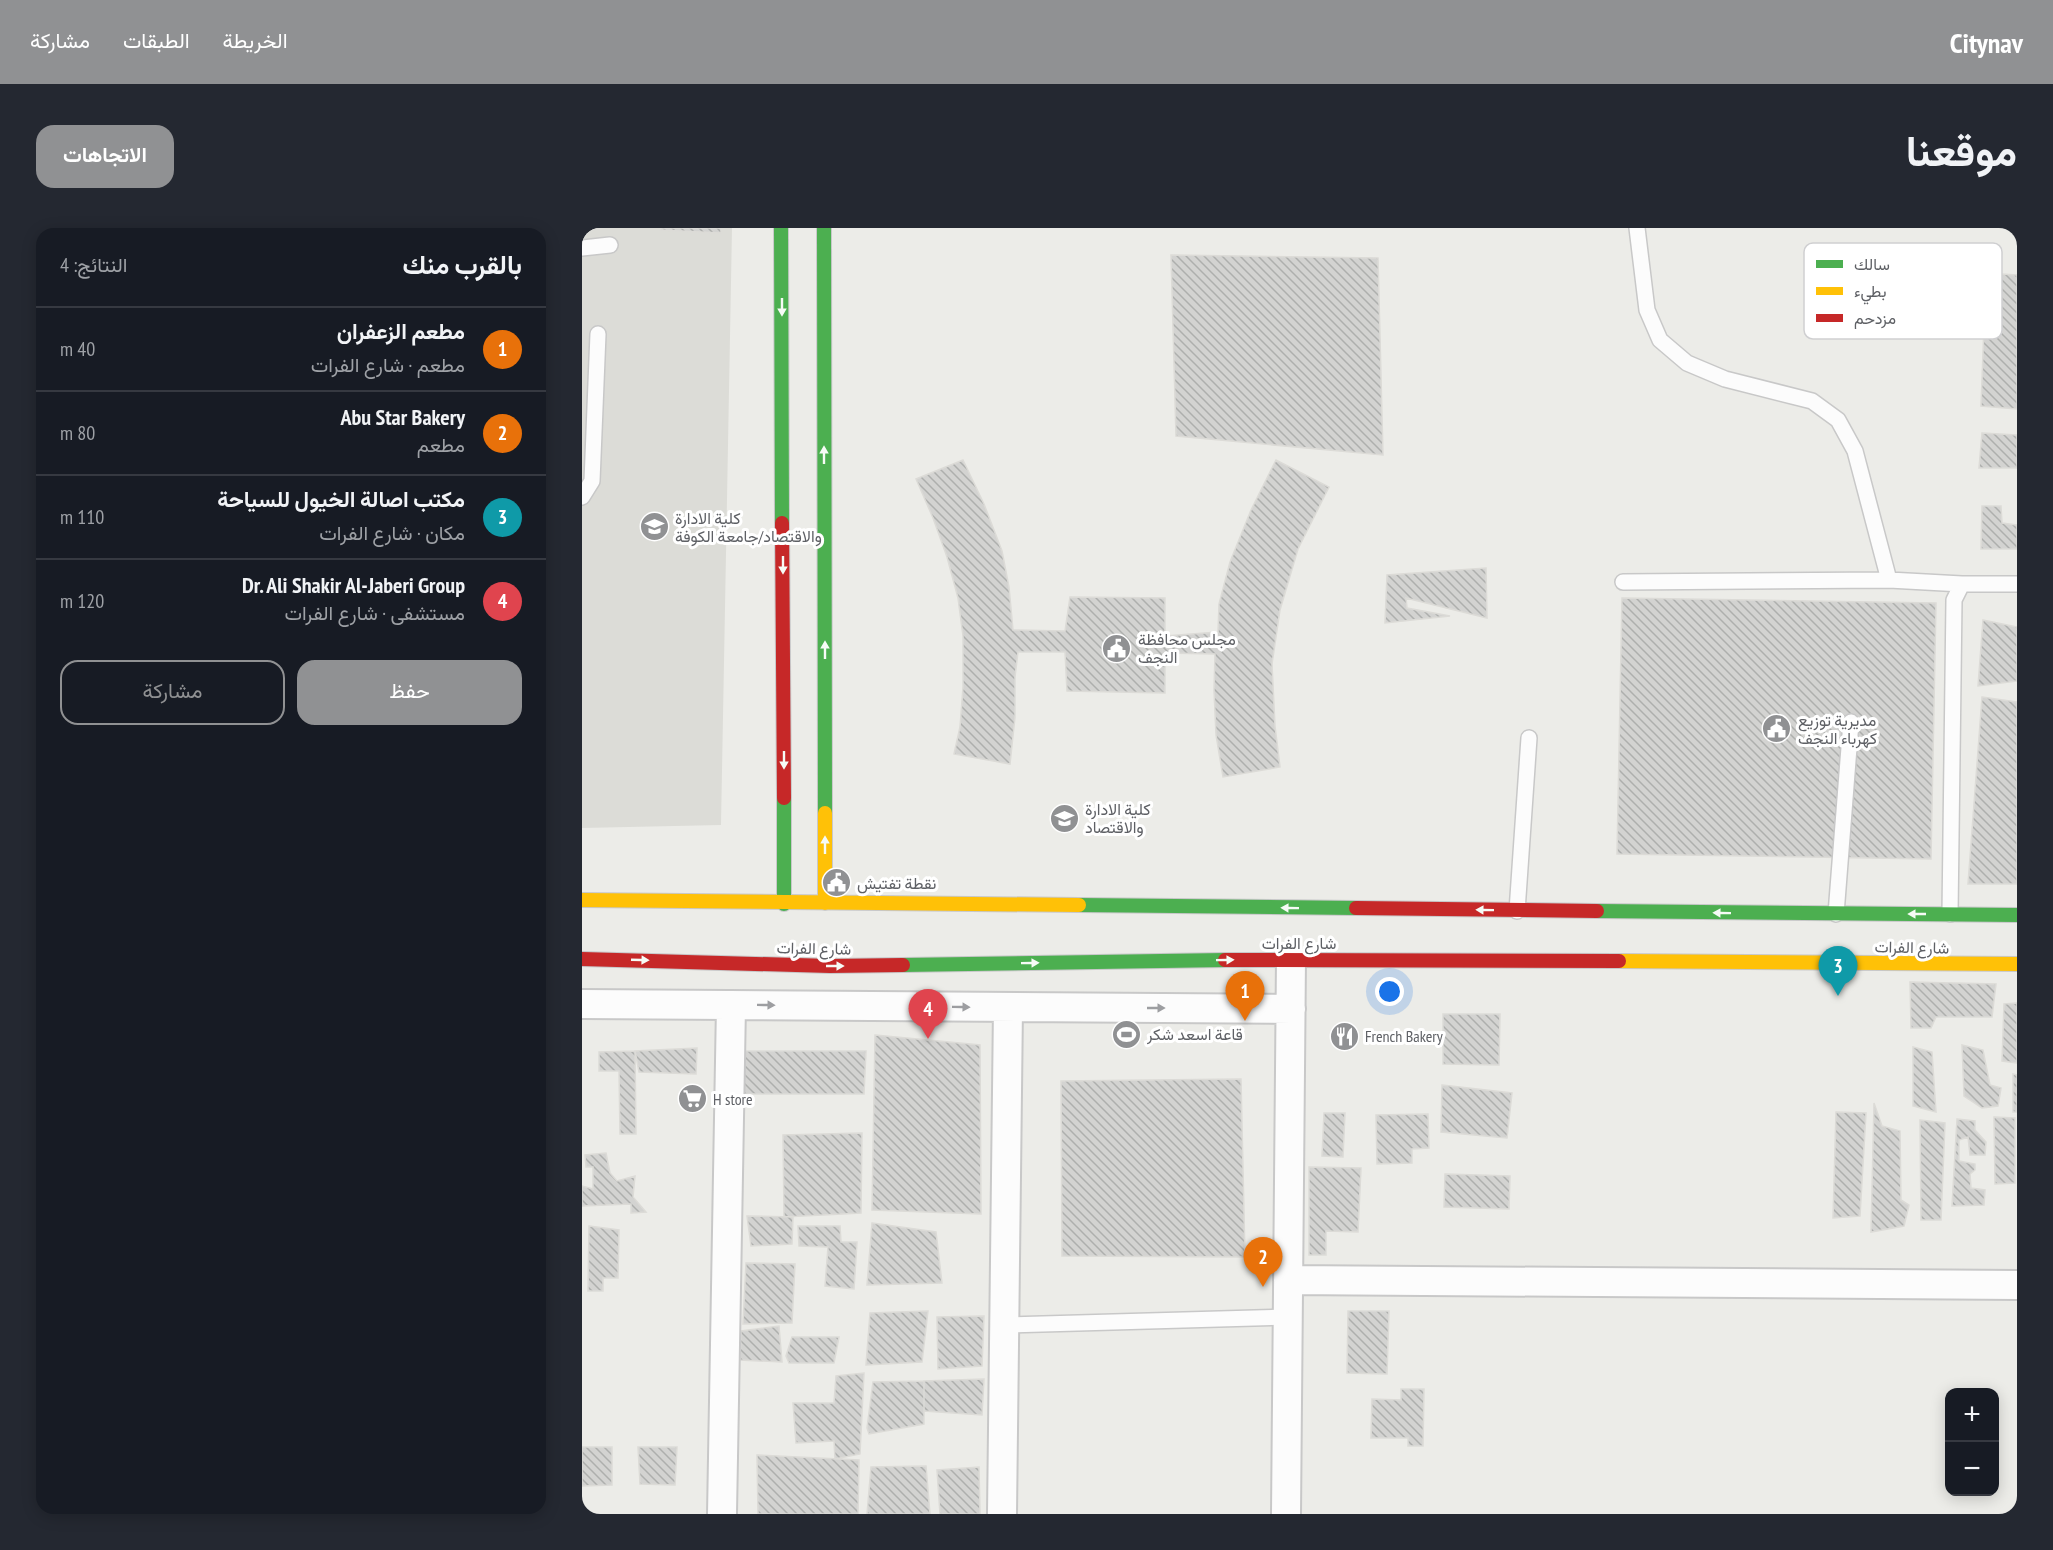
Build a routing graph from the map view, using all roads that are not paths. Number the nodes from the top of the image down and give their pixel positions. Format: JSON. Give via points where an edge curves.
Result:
{"nodes":[{"id":1,"x":782,"y":228,"type":"edge"},
{"id":2,"x":824,"y":228,"type":"edge"},
{"id":3,"x":1637,"y":228,"type":"edge"},
{"id":4,"x":610,"y":245,"type":"dead end"},
{"id":5,"x":582,"y":248,"type":"edge"},
{"id":6,"x":797,"y":260,"type":"dead end"},
{"id":7,"x":782,"y":267,"type":"junction"},
{"id":8,"x":598,"y":334,"type":"dead end"},
{"id":9,"x":582,"y":497,"type":"edge"},
{"id":10,"x":1889,"y":580,"type":"junction"},
{"id":11,"x":1623,"y":582,"type":"dead end"},
{"id":12,"x":1962,"y":584,"type":"junction"},
{"id":13,"x":2017,"y":584,"type":"edge"},
{"id":14,"x":1851,"y":722,"type":"dead end"},
{"id":15,"x":1529,"y":738,"type":"dead end"},
{"id":16,"x":582,"y":900,"type":"edge"},
{"id":17,"x":825,"y":903,"type":"junction"},
{"id":18,"x":784,"y":904,"type":"junction"},
{"id":19,"x":1517,"y":911,"type":"junction"},
{"id":20,"x":1836,"y":914,"type":"junction"},
{"id":21,"x":1855,"y":914,"type":"junction"},
{"id":22,"x":2017,"y":915,"type":"edge"},
{"id":23,"x":1949,"y":922,"type":"junction"},
{"id":24,"x":1866,"y":926,"type":"dead end"},
{"id":25,"x":1866,"y":951,"type":"dead end"},
{"id":26,"x":1952,"y":951,"type":"dead end"},
{"id":27,"x":582,"y":958,"type":"edge"},
{"id":28,"x":1291,"y":959,"type":"junction"},
{"id":29,"x":1855,"y":962,"type":"junction"},
{"id":30,"x":1959,"y":964,"type":"junction"},
{"id":31,"x":2017,"y":964,"type":"edge"},
{"id":32,"x":582,"y":1004,"type":"edge"},
{"id":33,"x":731,"y":1005,"type":"junction"},
{"id":34,"x":1008,"y":1007,"type":"junction"},
{"id":35,"x":1291,"y":1010,"type":"junction"},
{"id":36,"x":1288,"y":1280,"type":"junction"},
{"id":37,"x":2017,"y":1285,"type":"edge"},
{"id":38,"x":1288,"y":1317,"type":"junction"},
{"id":39,"x":1004,"y":1325,"type":"junction"},
{"id":40,"x":722,"y":1514,"type":"edge"},
{"id":41,"x":1002,"y":1514,"type":"edge"},
{"id":42,"x":1286,"y":1514,"type":"edge"}],
"edges":[{"from":1,"to":7,"type":"main road"},
{"from":17,"to":2,"type":"main road","one_way":true,"via":[[818,263]]},
{"from":3,"to":10,"type":"lane","via":[[1647,310],[1660,340],[1687,363],[1725,379],[1812,400],[1838,420],[1855,451]]},
{"from":4,"to":5,"type":"lane"},
{"from":6,"to":7,"type":"main road"},
{"from":7,"to":18,"type":"main road","one_way":true},
{"from":8,"to":9,"type":"lane","via":[[592,481]]},
{"from":10,"to":11,"type":"lane"},
{"from":10,"to":12,"type":"lane"},
{"from":12,"to":13,"type":"lane"},
{"from":12,"to":23,"type":"lane","via":[[1954,600]]},
{"from":14,"to":20,"type":"lane"},
{"from":15,"to":19,"type":"lane"},
{"from":16,"to":18,"type":"main road","name":"شارع الفرات"},
{"from":17,"to":18,"type":"main road","name":"شارع الفرات"},
{"from":19,"to":17,"type":"main road","name":"شارع الفرات","one_way":true},
{"from":20,"to":19,"type":"main road","name":"شارع الفرات","one_way":true},
{"from":20,"to":21,"type":"main road","name":"شارع الفرات"},
{"from":23,"to":21,"type":"main road","name":"شارع الفرات","one_way":true},
{"from":21,"to":24,"type":"main road"},
{"from":22,"to":23,"type":"main road","name":"شارع الفرات"},
{"from":25,"to":29,"type":"main road"},
{"from":26,"to":30,"type":"main road"},
{"from":27,"to":28,"type":"main road","name":"شارع الفرات","one_way":true,"via":[[830,966]]},
{"from":28,"to":29,"type":"main road","name":"شارع الفرات"},
{"from":28,"to":35,"type":"street"},
{"from":29,"to":30,"type":"main road","name":"شارع الفرات"},
{"from":30,"to":31,"type":"main road","name":"شارع الفرات"},
{"from":32,"to":33,"type":"street"},
{"from":33,"to":34,"type":"street","one_way":true},
{"from":33,"to":40,"type":"street"},
{"from":34,"to":35,"type":"street","one_way":true},
{"from":34,"to":39,"type":"street"},
{"from":35,"to":36,"type":"street"},
{"from":36,"to":37,"type":"street"},
{"from":36,"to":38,"type":"street"},
{"from":38,"to":39,"type":"lane"},
{"from":38,"to":42,"type":"street"},
{"from":39,"to":41,"type":"street"}]}
